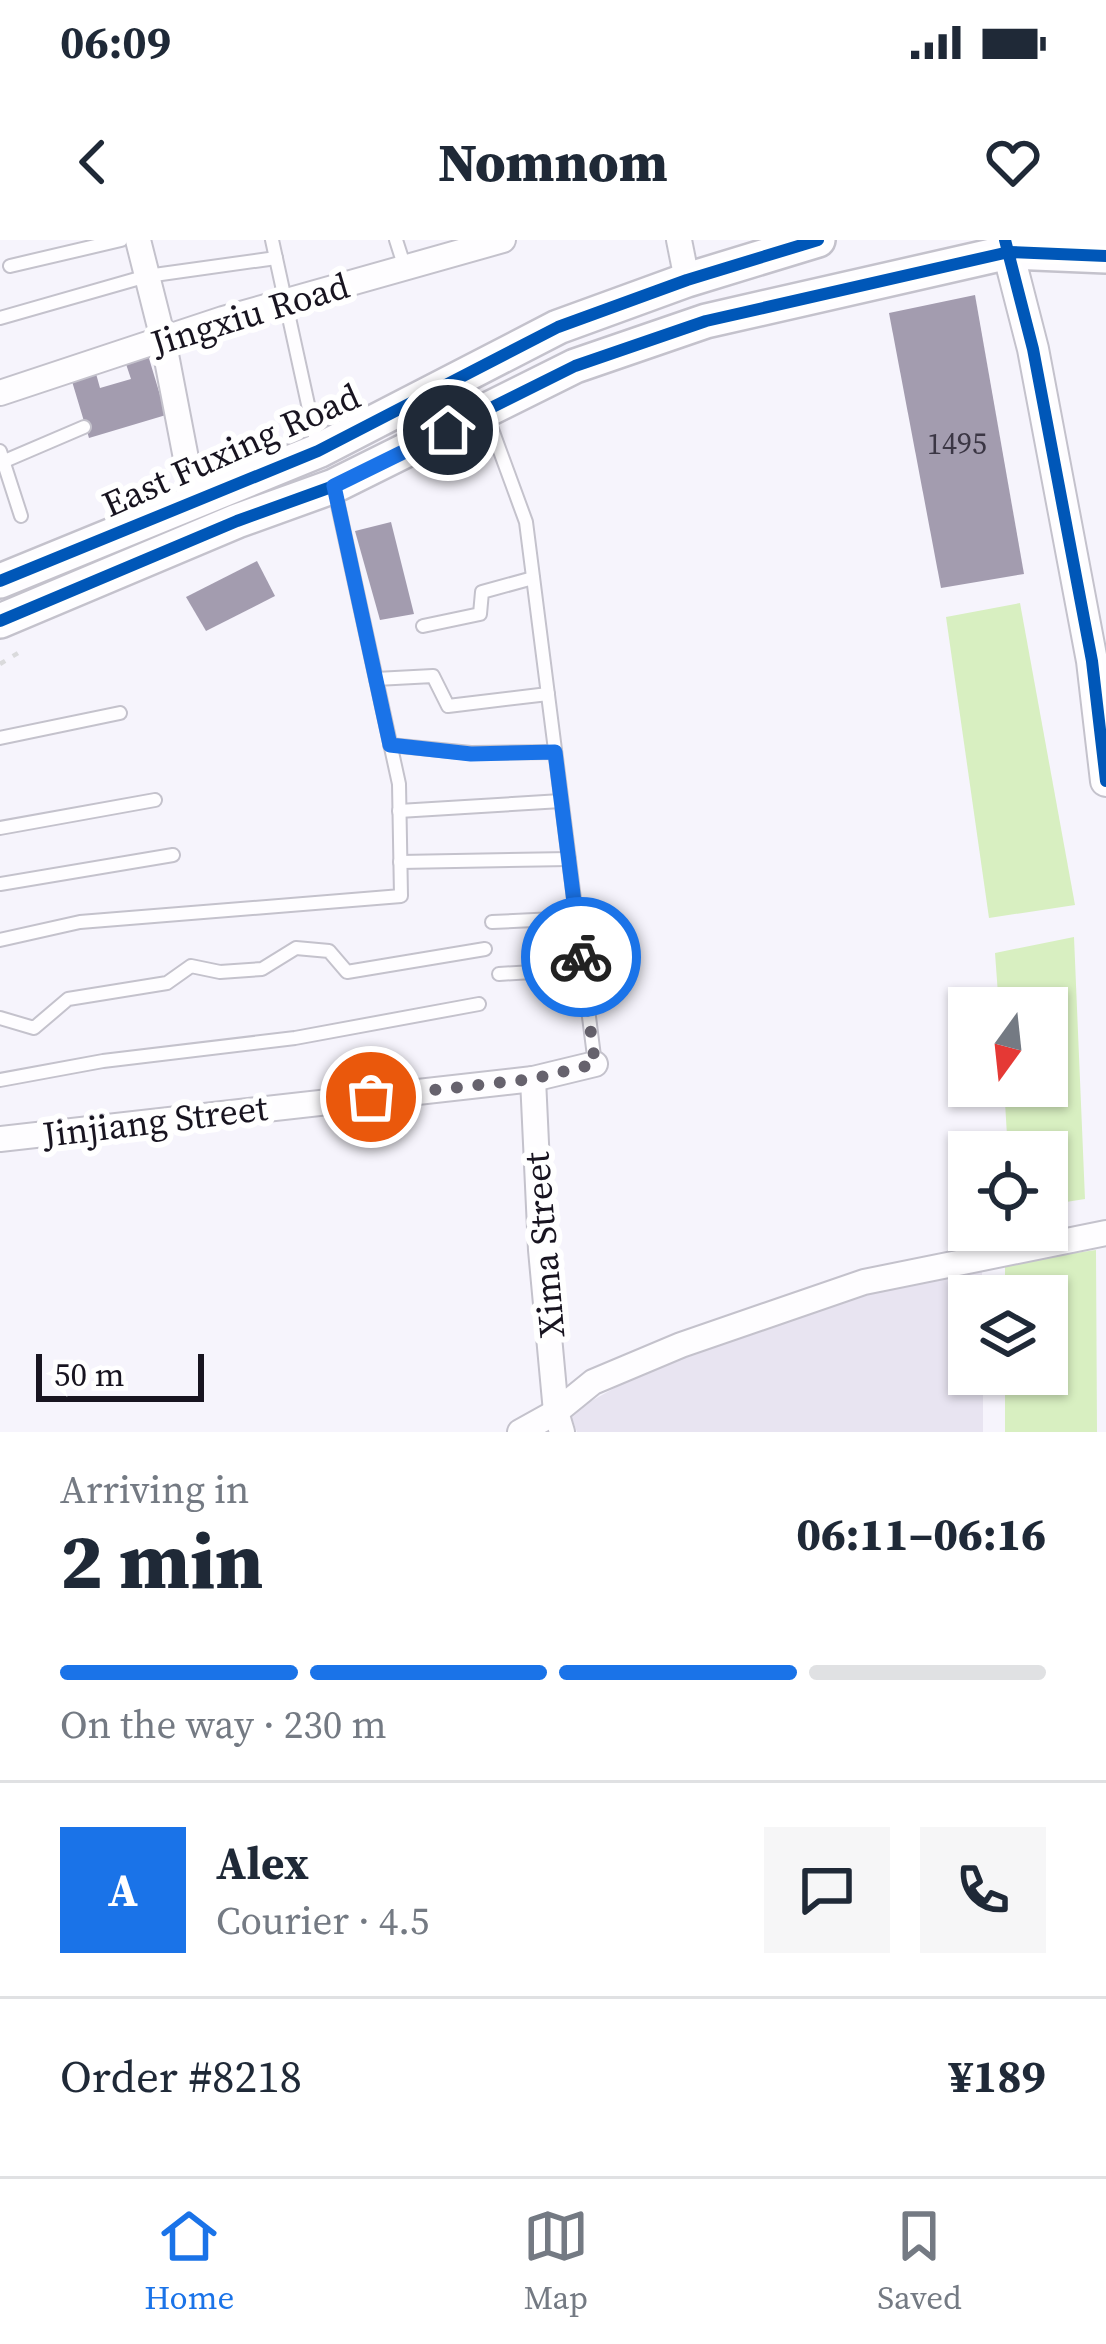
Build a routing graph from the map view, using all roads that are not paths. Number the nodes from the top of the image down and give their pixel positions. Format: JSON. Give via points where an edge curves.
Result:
{"nodes":[{"id":1,"x":121,"y":240,"type":"edge"},
{"id":2,"x":138,"y":240,"type":"edge"},
{"id":3,"x":272,"y":240,"type":"edge"},
{"id":4,"x":396,"y":240,"type":"edge"},
{"id":5,"x":502,"y":240,"type":"edge"},
{"id":6,"x":679,"y":240,"type":"edge"},
{"id":7,"x":818,"y":240,"type":"edge"},
{"id":8,"x":472,"y":244,"type":"edge"},
{"id":9,"x":1007,"y":246,"type":"edge"},
{"id":10,"x":1106,"y":256,"type":"edge"},
{"id":11,"x":276,"y":258,"type":"junction"},
{"id":12,"x":10,"y":266,"type":"dead end"},
{"id":13,"x":405,"y":268,"type":"junction"},
{"id":14,"x":147,"y":276,"type":"junction"},
{"id":15,"x":687,"y":280,"type":"junction"},
{"id":16,"x":285,"y":302,"type":"junction"},
{"id":17,"x":0,"y":318,"type":"edge"},
{"id":18,"x":164,"y":339,"type":"junction"},
{"id":19,"x":0,"y":393,"type":"edge"},
{"id":20,"x":486,"y":412,"type":"junction"},
{"id":21,"x":85,"y":427,"type":"dead end"},
{"id":22,"x":318,"y":451,"type":"junction"},
{"id":23,"x":1,"y":459,"type":"edge"},
{"id":24,"x":334,"y":486,"type":"junction"},
{"id":25,"x":194,"y":500,"type":"junction"},
{"id":26,"x":21,"y":516,"type":"dead end"},
{"id":27,"x":533,"y":578,"type":"junction"},
{"id":28,"x":0,"y":580,"type":"edge"},
{"id":29,"x":0,"y":621,"type":"edge"},
{"id":30,"x":423,"y":626,"type":"dead end"},
{"id":31,"x":376,"y":679,"type":"junction"},
{"id":32,"x":548,"y":694,"type":"junction"},
{"id":33,"x":120,"y":713,"type":"dead end"},
{"id":34,"x":0,"y":738,"type":"edge"},
{"id":35,"x":390,"y":745,"type":"junction"},
{"id":36,"x":555,"y":752,"type":"junction"},
{"id":37,"x":1106,"y":781,"type":"edge"},
{"id":38,"x":155,"y":800,"type":"dead end"},
{"id":39,"x":561,"y":801,"type":"junction"},
{"id":40,"x":399,"y":811,"type":"junction"},
{"id":41,"x":0,"y":828,"type":"edge"},
{"id":42,"x":173,"y":855,"type":"dead end"},
{"id":43,"x":569,"y":860,"type":"junction"},
{"id":44,"x":400,"y":862,"type":"junction"},
{"id":45,"x":0,"y":884,"type":"edge"},
{"id":46,"x":576,"y":918,"type":"junction"},
{"id":47,"x":492,"y":922,"type":"dead end"},
{"id":48,"x":0,"y":940,"type":"edge"},
{"id":49,"x":485,"y":949,"type":"dead end"},
{"id":50,"x":583,"y":969,"type":"junction"},
{"id":51,"x":499,"y":974,"type":"dead end"},
{"id":52,"x":478,"y":1004,"type":"dead end"},
{"id":53,"x":0,"y":1018,"type":"edge"},
{"id":54,"x":595,"y":1064,"type":"joint"},
{"id":55,"x":532,"y":1079,"type":"junction"},
{"id":56,"x":0,"y":1081,"type":"edge"},
{"id":57,"x":0,"y":1139,"type":"edge"},
{"id":58,"x":1106,"y":1232,"type":"edge"},
{"id":59,"x":559,"y":1422,"type":"edge"},
{"id":60,"x":520,"y":1432,"type":"edge"}],
"edges":[{"from":1,"to":12,"type":"lane"},
{"from":2,"to":14,"type":"street"},
{"from":3,"to":11,"type":"lane"},
{"from":4,"to":13,"type":"lane"},
{"from":5,"to":8,"type":"street","name":"Jingxiu Road"},
{"from":6,"to":15,"type":"street"},
{"from":7,"to":15,"type":"main road","name":"East Fuxing Road"},
{"from":8,"to":13,"type":"street","name":"Jingxiu Road"},
{"from":9,"to":10,"type":"main road","name":"East Fuxing Road"},
{"from":9,"to":20,"type":"main road","name":"East Fuxing Road","via":[[706,321],[575,366]]},
{"from":9,"to":37,"type":"street","via":[[1092,661]]},
{"from":11,"to":14,"type":"lane"},
{"from":11,"to":16,"type":"lane"},
{"from":13,"to":16,"type":"street","name":"Jingxiu Road"},
{"from":14,"to":17,"type":"lane"},
{"from":14,"to":18,"type":"street"},
{"from":15,"to":22,"type":"main road","name":"East Fuxing Road","via":[[558,326]]},
{"from":16,"to":18,"type":"street","name":"Jingxiu Road"},
{"from":16,"to":22,"type":"lane"},
{"from":18,"to":19,"type":"street","name":"Jingxiu Road"},
{"from":18,"to":25,"type":"street"},
{"from":20,"to":24,"type":"main road","name":"East Fuxing Road"},
{"from":20,"to":27,"type":"lane","via":[[526,522]]},
{"from":21,"to":23,"type":"lane"},
{"from":22,"to":25,"type":"main road","name":"East Fuxing Road"},
{"from":23,"to":26,"type":"lane"},
{"from":24,"to":29,"type":"main road","name":"East Fuxing Road"},
{"from":24,"to":31,"type":"lane"},
{"from":25,"to":28,"type":"main road","name":"East Fuxing Road"},
{"from":27,"to":30,"type":"lane","via":[[482,592],[480,614]]},
{"from":27,"to":32,"type":"lane"},
{"from":31,"to":32,"type":"lane","via":[[433,676],[448,706]]},
{"from":31,"to":35,"type":"lane"},
{"from":32,"to":36,"type":"lane"},
{"from":33,"to":34,"type":"lane"},
{"from":35,"to":36,"type":"lane"},
{"from":35,"to":40,"type":"lane"},
{"from":36,"to":39,"type":"lane"},
{"from":38,"to":41,"type":"lane"},
{"from":39,"to":40,"type":"lane"},
{"from":39,"to":43,"type":"lane"},
{"from":40,"to":44,"type":"lane"},
{"from":42,"to":45,"type":"lane"},
{"from":43,"to":44,"type":"lane"},
{"from":43,"to":46,"type":"lane"},
{"from":44,"to":48,"type":"lane","via":[[401,896],[80,922]]},
{"from":46,"to":47,"type":"lane"},
{"from":46,"to":50,"type":"lane"},
{"from":49,"to":53,"type":"lane","via":[[346,972],[329,951],[296,948],[262,969],[191,966],[167,982],[68,999],[34,1028]]},
{"from":50,"to":51,"type":"lane"},
{"from":50,"to":54,"type":"lane"},
{"from":52,"to":56,"type":"lane"},
{"from":54,"to":55,"type":"street","name":"Jinjiang Street"},
{"from":55,"to":57,"type":"street","name":"Jinjiang Street"},
{"from":55,"to":59,"type":"street","name":"Xima Street"},
{"from":58,"to":59,"type":"street","via":[[864,1282],[681,1345],[593,1382]]},
{"from":59,"to":60,"type":"street"}]}
